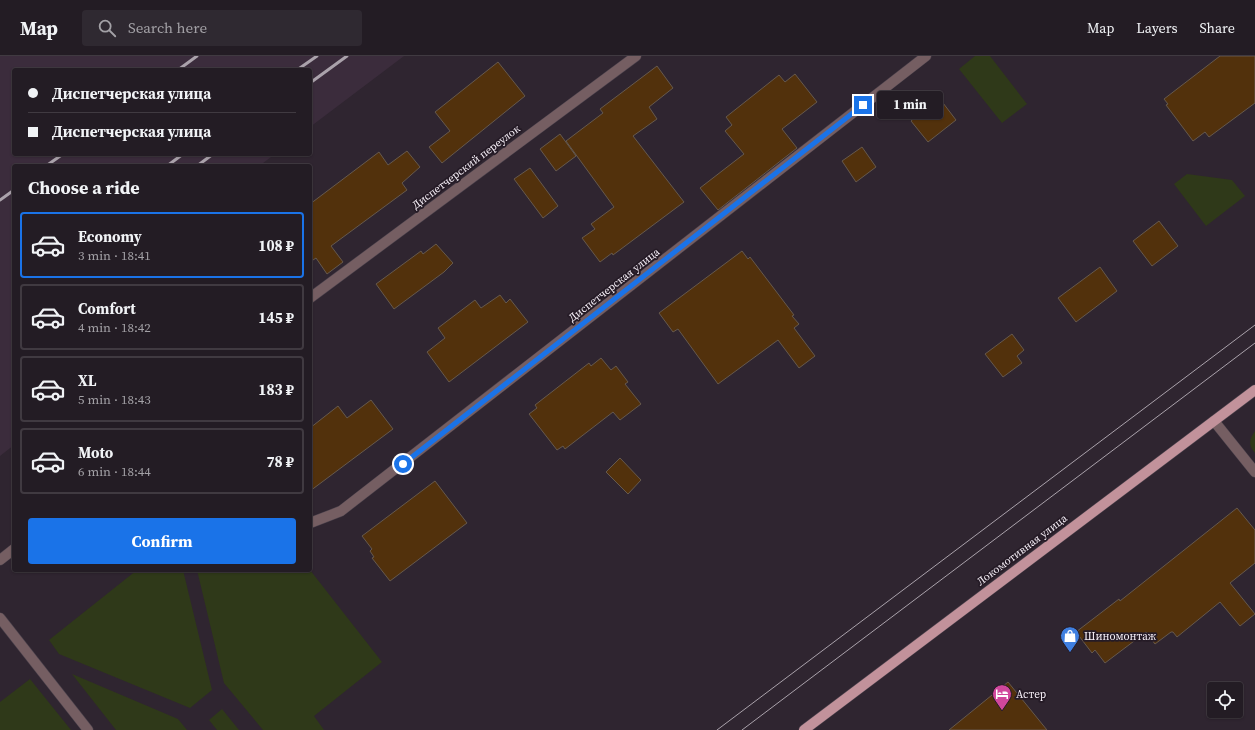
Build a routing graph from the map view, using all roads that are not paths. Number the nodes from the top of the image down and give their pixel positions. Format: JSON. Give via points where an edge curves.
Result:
{"nodes":[{"id":1,"x":636,"y":56,"type":"edge"},
{"id":2,"x":926,"y":56,"type":"edge"},
{"id":3,"x":312,"y":297,"type":"edge"},
{"id":4,"x":1255,"y":390,"type":"edge"},
{"id":5,"x":1214,"y":421,"type":"junction"},
{"id":6,"x":1255,"y":472,"type":"edge"},
{"id":7,"x":312,"y":522,"type":"edge"},
{"id":8,"x":12,"y":551,"type":"edge"},
{"id":9,"x":0,"y":560,"type":"edge"},
{"id":10,"x":0,"y":618,"type":"edge"},
{"id":11,"x":88,"y":730,"type":"edge"},
{"id":12,"x":804,"y":730,"type":"edge"}],
"edges":[{"from":1,"to":3,"type":"street","name":"Диспетчерский переулок"},
{"from":2,"to":7,"type":"street","name":"Диспетчерская улица","via":[[341,511]]},
{"from":4,"to":5,"type":"main road","name":"Локомотивная улица"},
{"from":5,"to":6,"type":"street"},
{"from":5,"to":12,"type":"main road","name":"Локомотивная улица"},
{"from":8,"to":9,"type":"street"},
{"from":10,"to":11,"type":"street"}]}
